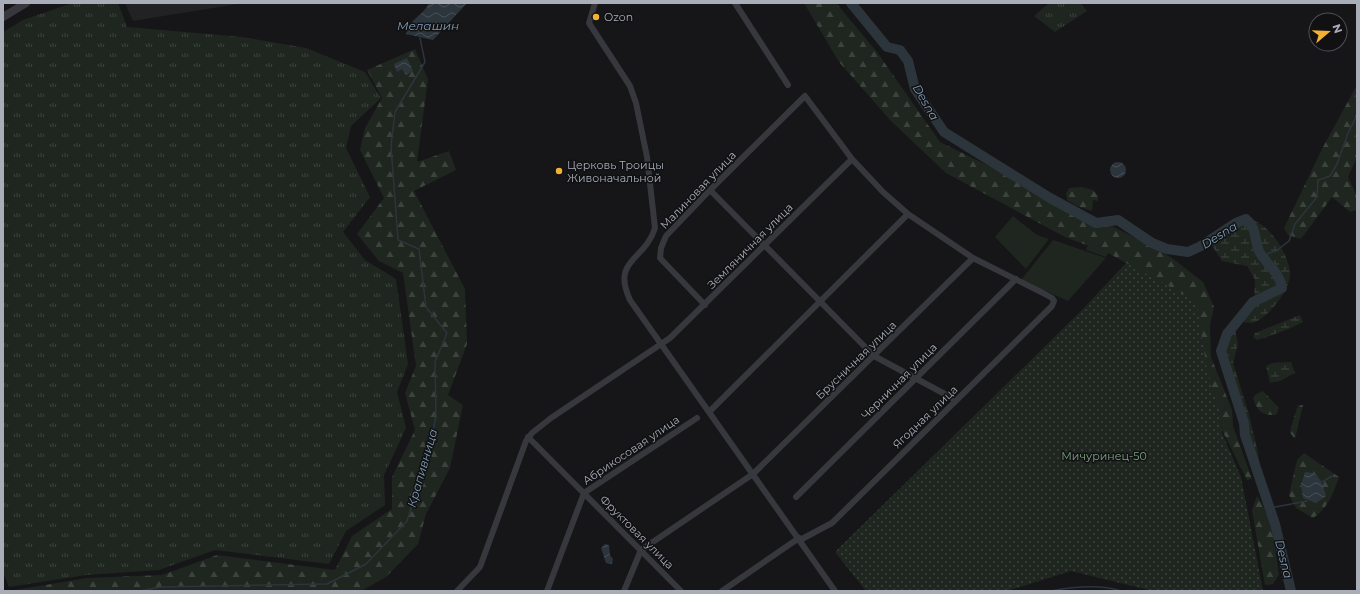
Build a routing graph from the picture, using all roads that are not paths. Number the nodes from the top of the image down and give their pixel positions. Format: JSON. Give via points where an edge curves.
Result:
{"nodes":[{"id":1,"x":26,"y":3,"type":"edge"},
{"id":2,"x":595,"y":3,"type":"edge"},
{"id":3,"x":735,"y":3,"type":"edge"},
{"id":4,"x":3,"y":17,"type":"edge"},
{"id":5,"x":788,"y":85,"type":"dead end"},
{"id":6,"x":852,"y":159,"type":"junction"},
{"id":7,"x":710,"y":190,"type":"junction"},
{"id":8,"x":908,"y":214,"type":"junction"},
{"id":9,"x":764,"y":246,"type":"junction"},
{"id":10,"x":973,"y":258,"type":"junction"},
{"id":11,"x":1016,"y":279,"type":"junction"},
{"id":12,"x":820,"y":301,"type":"junction"},
{"id":13,"x":704,"y":305,"type":"junction"},
{"id":14,"x":661,"y":344,"type":"junction"},
{"id":15,"x":874,"y":356,"type":"junction"},
{"id":16,"x":915,"y":378,"type":"junction"},
{"id":17,"x":956,"y":400,"type":"junction"},
{"id":18,"x":709,"y":412,"type":"junction"},
{"id":19,"x":696,"y":418,"type":"dead end"},
{"id":20,"x":528,"y":437,"type":"junction"},
{"id":21,"x":753,"y":474,"type":"junction"},
{"id":22,"x":584,"y":493,"type":"junction"},
{"id":23,"x":796,"y":497,"type":"dead end"},
{"id":24,"x":799,"y":539,"type":"junction"},
{"id":25,"x":641,"y":550,"type":"junction"},
{"id":26,"x":457,"y":591,"type":"edge"},
{"id":27,"x":547,"y":591,"type":"edge"},
{"id":28,"x":624,"y":591,"type":"edge"},
{"id":29,"x":681,"y":591,"type":"edge"},
{"id":30,"x":722,"y":591,"type":"edge"},
{"id":31,"x":835,"y":591,"type":"edge"}],
"edges":[{"from":1,"to":4,"type":"street"},
{"from":2,"to":14,"type":"street","via":[[589,23],[630,86],[636,103],[647,157],[655,228],[651,239],[626,267],[625,289]]},
{"from":3,"to":5,"type":"street"},
{"from":6,"to":7,"type":"street","name":"Малиновая улица","via":[[805,96]]},
{"from":6,"to":8,"type":"street"},
{"from":6,"to":9,"type":"street","name":"Земляничная улица"},
{"from":7,"to":9,"type":"street"},
{"from":7,"to":13,"type":"street","name":"Малиновая улица","via":[[666,236],[660,258]]},
{"from":8,"to":10,"type":"street"},
{"from":8,"to":12,"type":"street"},
{"from":9,"to":12,"type":"street"},
{"from":9,"to":13,"type":"street","name":"Земляничная улица"},
{"from":10,"to":11,"type":"street"},
{"from":10,"to":15,"type":"street","name":"Брусничная улица"},
{"from":11,"to":16,"type":"street","name":"Черничная улица"},
{"from":11,"to":17,"type":"street","name":"Ягодная улица","via":[[1052,298],[1054,302]]},
{"from":12,"to":15,"type":"street"},
{"from":12,"to":18,"type":"street"},
{"from":13,"to":14,"type":"street","name":"Земляничная улица"},
{"from":14,"to":18,"type":"street"},
{"from":14,"to":20,"type":"street","via":[[551,418]]},
{"from":15,"to":16,"type":"street"},
{"from":15,"to":21,"type":"street","name":"Брусничная улица"},
{"from":16,"to":17,"type":"street"},
{"from":16,"to":23,"type":"street","name":"Черничная улица"},
{"from":17,"to":24,"type":"street","name":"Ягодная улица","via":[[832,523]]},
{"from":18,"to":21,"type":"street"},
{"from":19,"to":22,"type":"street","name":"Абрикосовая улица"},
{"from":20,"to":22,"type":"street","name":"Фруктовая улица"},
{"from":20,"to":26,"type":"street","via":[[480,567]]},
{"from":21,"to":24,"type":"street"},
{"from":21,"to":25,"type":"street","name":"Брусничная улица"},
{"from":22,"to":25,"type":"street","name":"Фруктовая улица"},
{"from":22,"to":27,"type":"street","name":"Абрикосовая улица"},
{"from":24,"to":30,"type":"street","name":"Ягодная улица"},
{"from":24,"to":31,"type":"street"},
{"from":25,"to":28,"type":"street"},
{"from":25,"to":29,"type":"street","name":"Фруктовая улица"}]}
